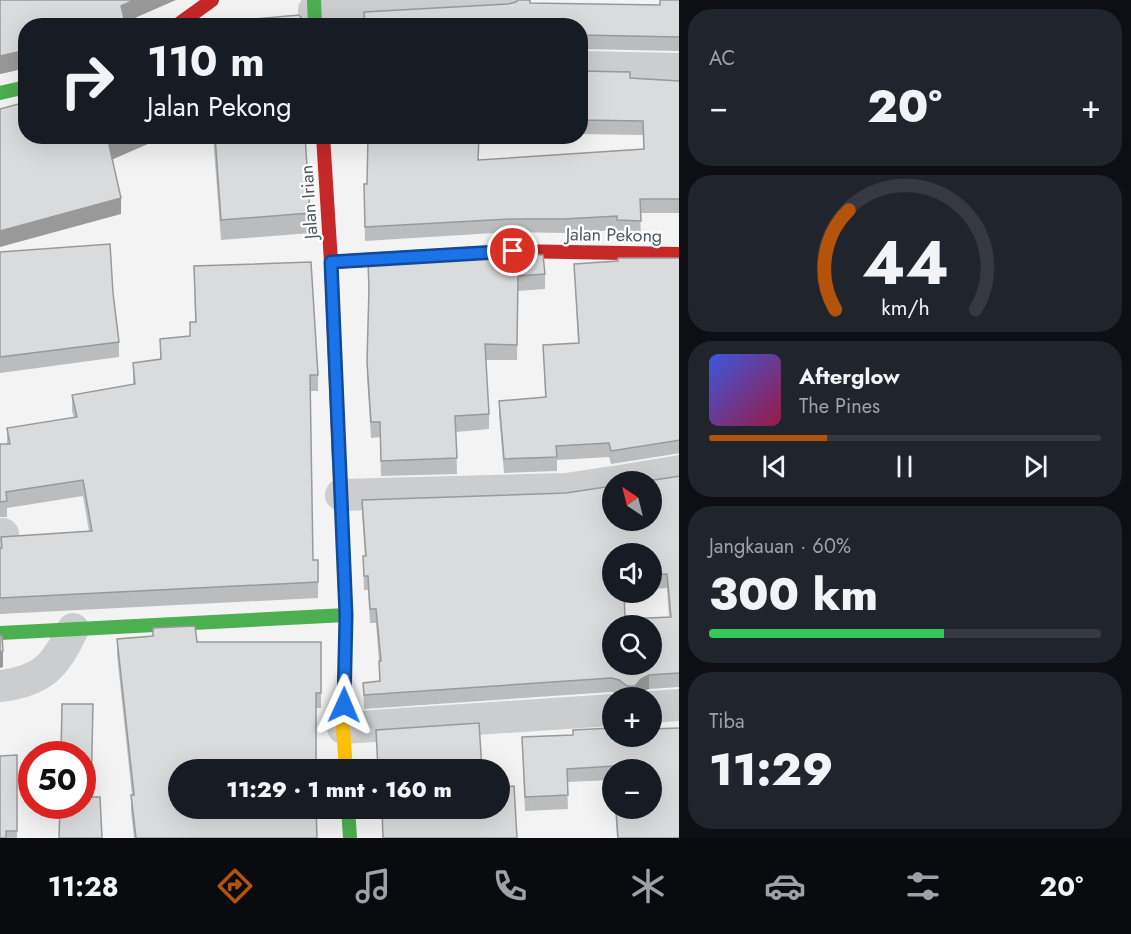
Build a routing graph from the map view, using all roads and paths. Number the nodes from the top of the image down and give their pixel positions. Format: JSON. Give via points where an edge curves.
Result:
{"nodes":[{"id":1,"x":212,"y":0,"type":"edge"},
{"id":2,"x":507,"y":0,"type":"edge"},
{"id":3,"x":314,"y":12,"type":"edge"},
{"id":4,"x":187,"y":18,"type":"edge"},
{"id":5,"x":588,"y":67,"type":"edge"},
{"id":6,"x":679,"y":69,"type":"edge"},
{"id":7,"x":18,"y":89,"type":"edge"},
{"id":8,"x":0,"y":93,"type":"edge"},
{"id":9,"x":324,"y":144,"type":"edge"},
{"id":10,"x":679,"y":254,"type":"edge"},
{"id":11,"x":331,"y":262,"type":"junction"},
{"id":12,"x":679,"y":471,"type":"edge"},
{"id":13,"x":662,"y":474,"type":"edge"},
{"id":14,"x":602,"y":484,"type":"edge"},
{"id":15,"x":341,"y":495,"type":"junction"},
{"id":16,"x":346,"y":615,"type":"junction"},
{"id":17,"x":73,"y":629,"type":"junction"},
{"id":18,"x":0,"y":633,"type":"edge"},
{"id":19,"x":0,"y":686,"type":"edge"},
{"id":20,"x":679,"y":705,"type":"edge"},
{"id":21,"x":662,"y":706,"type":"edge"},
{"id":22,"x":602,"y":711,"type":"edge"},
{"id":23,"x":343,"y":728,"type":"junction"},
{"id":24,"x":345,"y":759,"type":"edge"},
{"id":25,"x":349,"y":819,"type":"edge"},
{"id":26,"x":350,"y":838,"type":"edge"}],
"edges":[{"from":1,"to":4,"type":"street"},
{"from":2,"to":3,"type":"street"},
{"from":5,"to":6,"type":"street"},
{"from":7,"to":8,"type":"street"},
{"from":9,"to":11,"type":"street","name":"Jalan Irian"},
{"from":10,"to":11,"type":"street","name":"Jalan Pekong","via":[[513,251]]},
{"from":11,"to":15,"type":"street","name":"Jalan Irian"},
{"from":12,"to":13,"type":"street"},
{"from":14,"to":15,"type":"street","via":[[566,489]]},
{"from":15,"to":16,"type":"street","name":"Jalan Irian"},
{"from":16,"to":17,"type":"street"},
{"from":16,"to":23,"type":"street","name":"Jalan Irian"},
{"from":17,"to":18,"type":"street"},
{"from":17,"to":19,"type":"street","via":[[61,654],[44,674],[20,684]]},
{"from":20,"to":21,"type":"street"},
{"from":22,"to":23,"type":"street"},
{"from":23,"to":24,"type":"street","name":"Jalan Irian"},
{"from":25,"to":26,"type":"street"}]}
